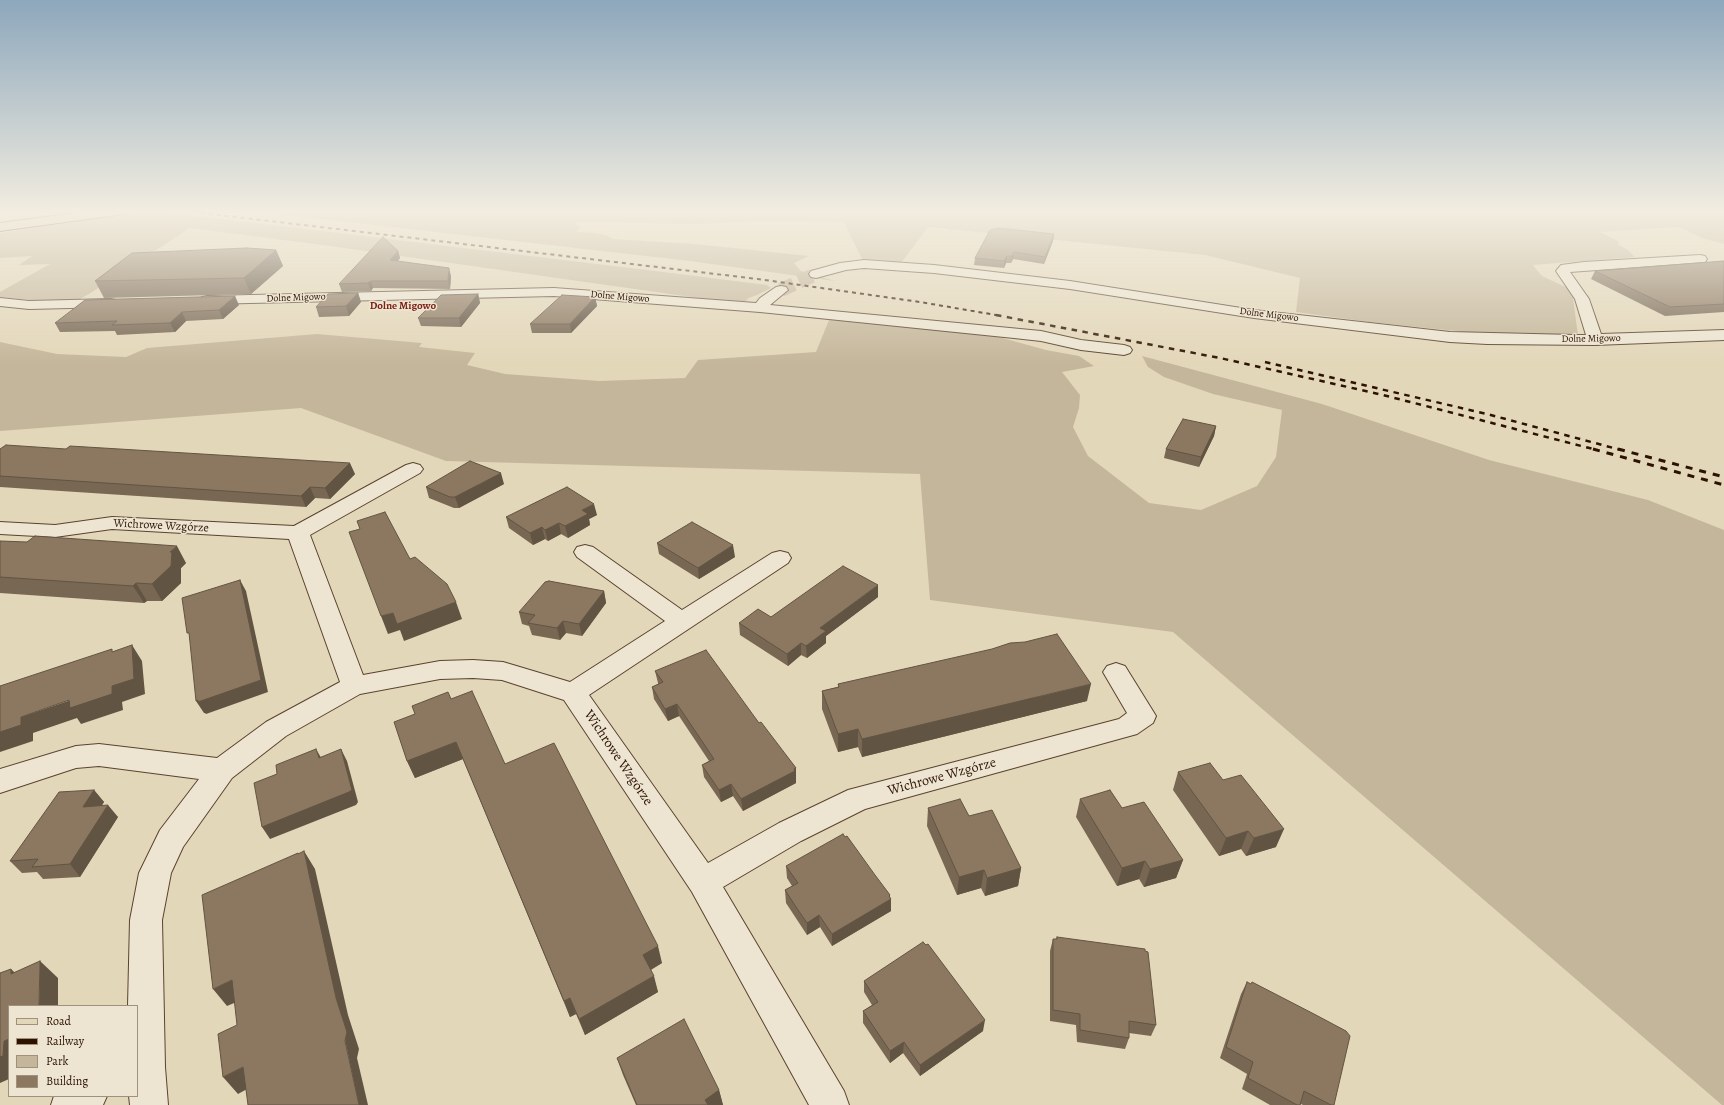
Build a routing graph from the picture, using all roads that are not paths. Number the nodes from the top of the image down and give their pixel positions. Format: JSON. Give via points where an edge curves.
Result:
{"nodes":[{"id":1,"x":1657,"y":262,"type":"edge"},
{"id":2,"x":816,"y":274,"type":"tunnel mouth"},
{"id":3,"x":781,"y":290,"type":"tunnel mouth"},
{"id":4,"x":195,"y":300,"type":"edge"},
{"id":5,"x":0,"y":302,"type":"edge"},
{"id":6,"x":124,"y":302,"type":"edge"},
{"id":7,"x":760,"y":308,"type":"junction"},
{"id":8,"x":1724,"y":334,"type":"edge"},
{"id":9,"x":1595,"y":340,"type":"junction"},
{"id":10,"x":1119,"y":350,"type":"dead end"},
{"id":11,"x":413,"y":469,"type":"dead end"},
{"id":12,"x":0,"y":528,"type":"edge"},
{"id":13,"x":298,"y":533,"type":"junction"},
{"id":14,"x":585,"y":552,"type":"dead end"},
{"id":15,"x":780,"y":558,"type":"dead end"},
{"id":16,"x":682,"y":621,"type":"junction"},
{"id":17,"x":1116,"y":672,"type":"dead end"},
{"id":18,"x":354,"y":686,"type":"junction"},
{"id":19,"x":573,"y":693,"type":"junction"},
{"id":20,"x":222,"y":770,"type":"junction"},
{"id":21,"x":0,"y":781,"type":"edge"},
{"id":22,"x":703,"y":882,"type":"junction"},
{"id":23,"x":142,"y":1070,"type":"edge"},
{"id":24,"x":86,"y":1097,"type":"edge"},
{"id":25,"x":70,"y":1105,"type":"edge"},
{"id":26,"x":149,"y":1105,"type":"edge"},
{"id":27,"x":830,"y":1105,"type":"edge"}],
"edges":[{"from":1,"to":9,"type":"street","via":[[1584,266],[1566,268],[1562,271],[1582,299]]},
{"from":2,"to":9,"type":"street","name":"Dolne Migowo","via":[[856,265],[912,267],[1070,285],[1254,314],[1415,334],[1488,339]]},
{"from":3,"to":7,"type":"street","via":[[765,301]]},
{"from":4,"to":7,"type":"street","name":"Dolne Migowo","via":[[554,292]]},
{"from":5,"to":6,"type":"street","via":[[29,305]]},
{"from":7,"to":10,"type":"street","name":"Dolne Migowo","via":[[1041,336]]},
{"from":8,"to":9,"type":"street","name":"Dolne Migowo"},
{"from":11,"to":13,"type":"street"},
{"from":12,"to":13,"type":"street","name":"Wichrowe Wzgórze","via":[[55,531],[112,523]]},
{"from":13,"to":18,"type":"street"},
{"from":14,"to":16,"type":"street"},
{"from":15,"to":16,"type":"street"},
{"from":16,"to":19,"type":"street"},
{"from":17,"to":22,"type":"street","name":"Wichrowe Wzgórze","via":[[1143,716],[1127,727],[858,799],[790,832]]},
{"from":18,"to":19,"type":"street","via":[[440,670],[473,669],[503,671]]},
{"from":18,"to":20,"type":"street","via":[[276,729]]},
{"from":19,"to":22,"type":"street","name":"Wichrowe Wzgórze"},
{"from":20,"to":21,"type":"street","via":[[99,754],[76,757]]},
{"from":20,"to":23,"type":"street","via":[[171,838],[155,873],[146,920]]},
{"from":22,"to":27,"type":"street","name":"Wichrowe Wzgórze"},
{"from":23,"to":26,"type":"street"},
{"from":24,"to":25,"type":"street"}]}
